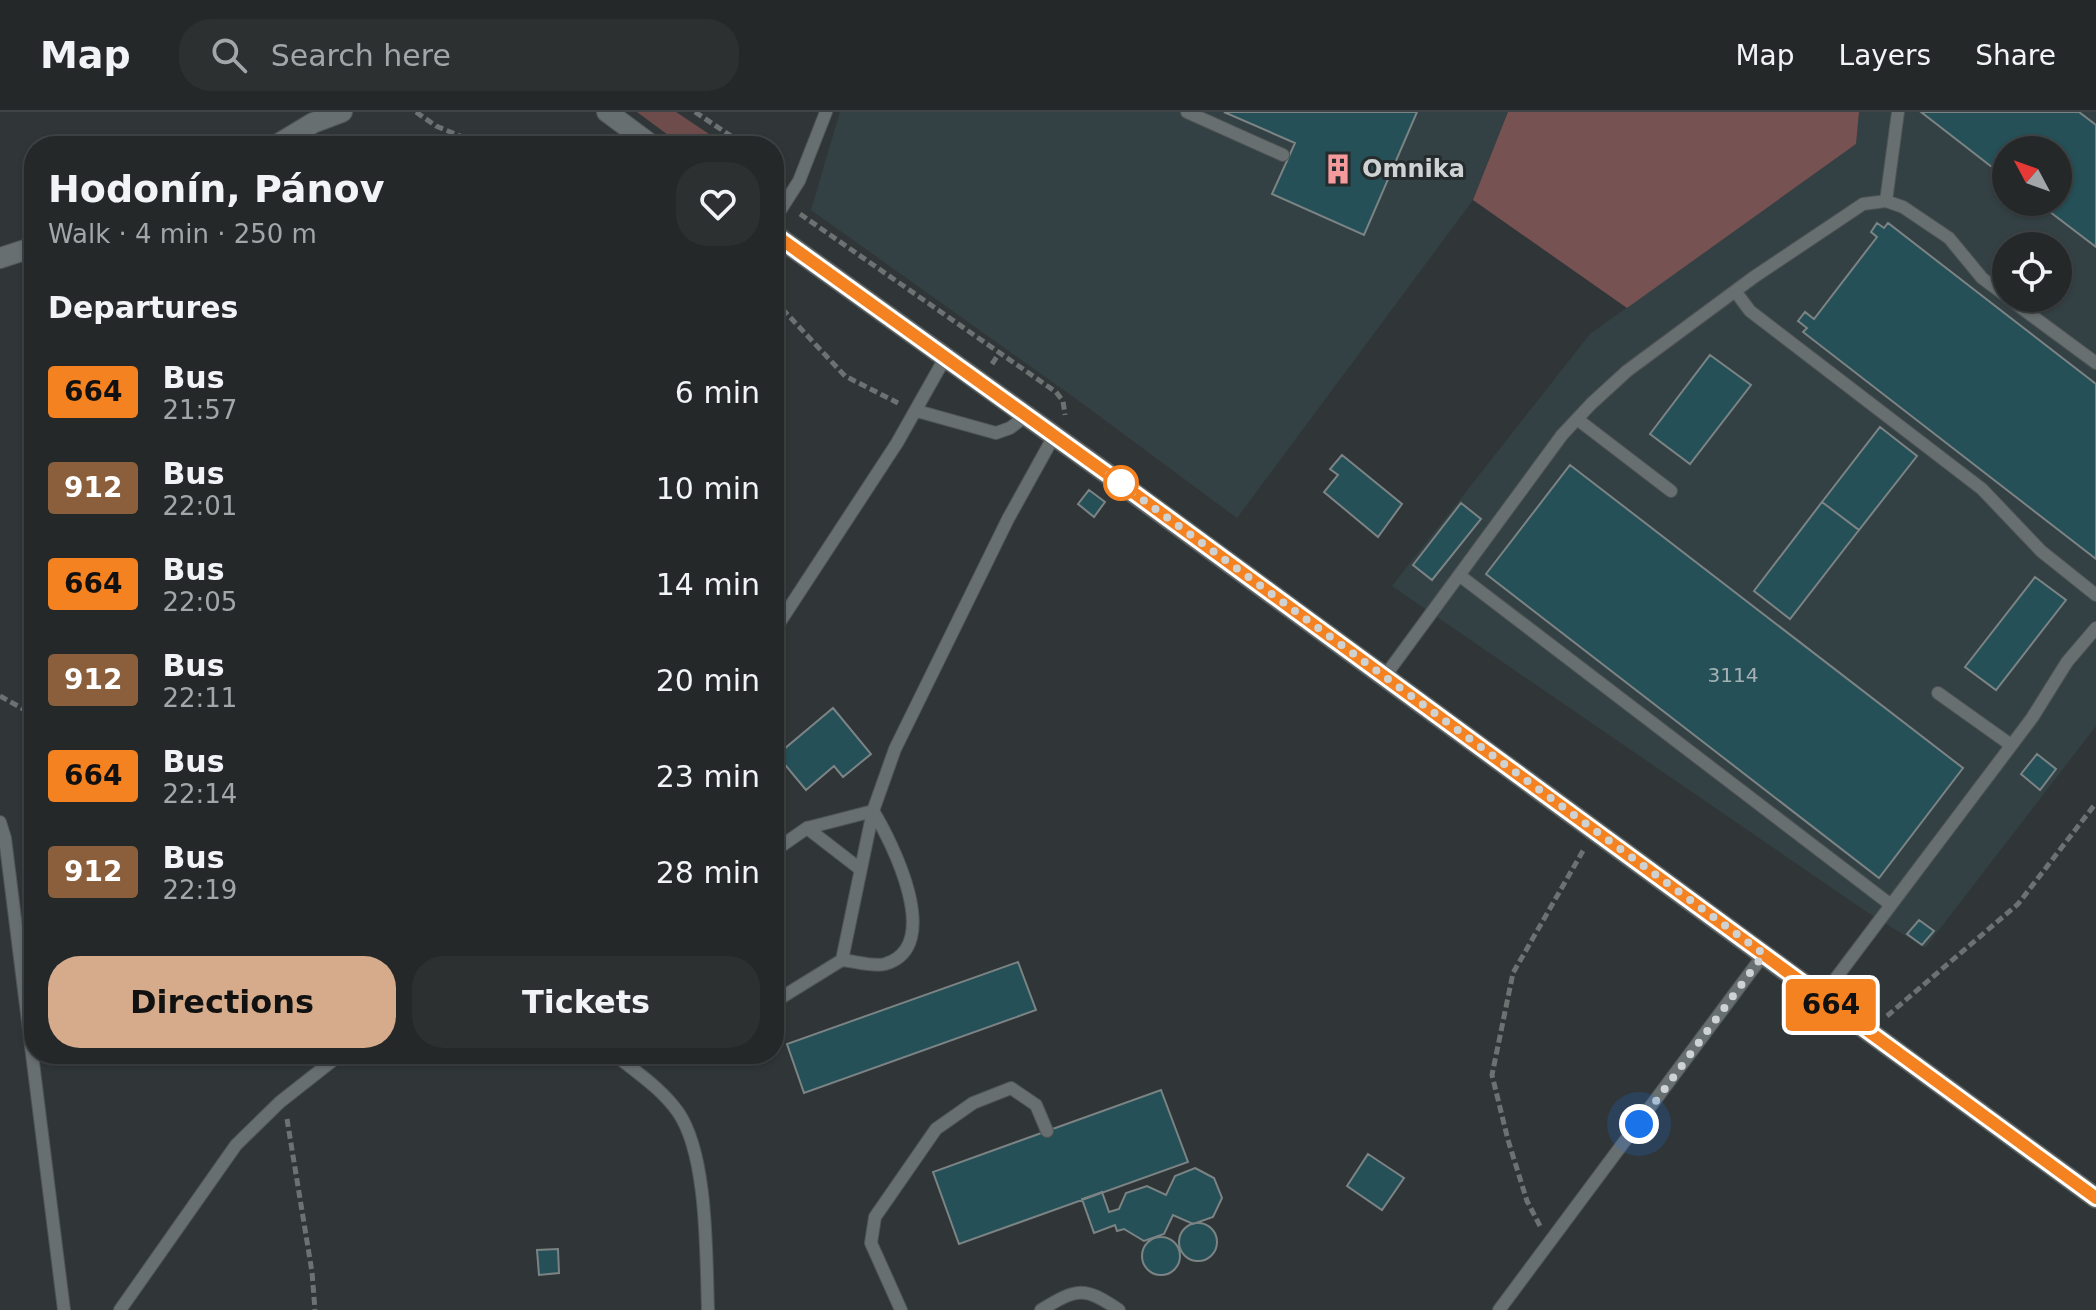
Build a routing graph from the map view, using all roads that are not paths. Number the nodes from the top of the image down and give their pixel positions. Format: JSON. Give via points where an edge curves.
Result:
{"nodes":[{"id":1,"x":342,"y":112,"type":"edge"},
{"id":2,"x":607,"y":112,"type":"edge"},
{"id":3,"x":826,"y":112,"type":"edge"},
{"id":4,"x":1187,"y":112,"type":"edge"},
{"id":5,"x":1898,"y":112,"type":"edge"},
{"id":6,"x":310,"y":118,"type":"edge"},
{"id":7,"x":288,"y":136,"type":"edge"},
{"id":8,"x":639,"y":136,"type":"edge"},
{"id":9,"x":1283,"y":155,"type":"dead end"},
{"id":10,"x":1886,"y":201,"type":"junction"},
{"id":11,"x":784,"y":207,"type":"edge"},
{"id":12,"x":784,"y":241,"type":"edge"},
{"id":13,"x":24,"y":250,"type":"edge"},
{"id":14,"x":0,"y":258,"type":"edge"},
{"id":15,"x":1992,"y":286,"type":"edge"},
{"id":16,"x":1735,"y":291,"type":"junction"},
{"id":17,"x":2027,"y":312,"type":"edge"},
{"id":18,"x":945,"y":358,"type":"junction"},
{"id":19,"x":2096,"y":363,"type":"edge"},
{"id":20,"x":917,"y":411,"type":"junction"},
{"id":21,"x":1026,"y":416,"type":"junction"},
{"id":22,"x":1577,"y":419,"type":"junction"},
{"id":23,"x":1054,"y":436,"type":"junction"},
{"id":24,"x":1671,"y":491,"type":"dead end"},
{"id":25,"x":1459,"y":575,"type":"junction"},
{"id":26,"x":2096,"y":595,"type":"edge"},
{"id":27,"x":784,"y":616,"type":"edge"},
{"id":28,"x":2096,"y":628,"type":"edge"},
{"id":29,"x":1385,"y":676,"type":"junction"},
{"id":30,"x":1938,"y":693,"type":"dead end"},
{"id":31,"x":2011,"y":745,"type":"junction"},
{"id":32,"x":873,"y":811,"type":"junction"},
{"id":33,"x":0,"y":822,"type":"edge"},
{"id":34,"x":807,"y":828,"type":"junction"},
{"id":35,"x":784,"y":844,"type":"edge"},
{"id":36,"x":860,"y":869,"type":"junction"},
{"id":37,"x":1891,"y":905,"type":"junction"},
{"id":38,"x":1764,"y":954,"type":"junction"},
{"id":39,"x":842,"y":960,"type":"junction"},
{"id":40,"x":24,"y":990,"type":"edge"},
{"id":41,"x":784,"y":996,"type":"edge"},
{"id":42,"x":1821,"y":998,"type":"junction"},
{"id":43,"x":33,"y":1064,"type":"edge"},
{"id":44,"x":328,"y":1064,"type":"edge"},
{"id":45,"x":626,"y":1064,"type":"edge"},
{"id":46,"x":1047,"y":1131,"type":"dead end"},
{"id":47,"x":2096,"y":1198,"type":"edge"},
{"id":48,"x":64,"y":1310,"type":"edge"},
{"id":49,"x":120,"y":1310,"type":"edge"},
{"id":50,"x":708,"y":1310,"type":"edge"},
{"id":51,"x":901,"y":1310,"type":"edge"},
{"id":52,"x":1041,"y":1310,"type":"edge"},
{"id":53,"x":1119,"y":1310,"type":"edge"},
{"id":54,"x":1499,"y":1310,"type":"edge"}],
"edges":[{"from":1,"to":6,"type":"main road"},
{"from":2,"to":8,"type":"main road"},
{"from":3,"to":11,"type":"lane"},
{"from":4,"to":9,"type":"lane"},
{"from":5,"to":10,"type":"lane"},
{"from":6,"to":7,"type":"main road"},
{"from":10,"to":15,"type":"lane","via":[[1949,238]]},
{"from":10,"to":16,"type":"lane","via":[[1863,204]]},
{"from":12,"to":18,"type":"main road"},
{"from":13,"to":14,"type":"main road"},
{"from":16,"to":22,"type":"lane","via":[[1627,371]]},
{"from":16,"to":26,"type":"lane","via":[[1750,311],[1982,489],[2041,551]]},
{"from":17,"to":19,"type":"lane"},
{"from":18,"to":20,"type":"lane"},
{"from":18,"to":21,"type":"main road"},
{"from":20,"to":21,"type":"lane","via":[[996,433]]},
{"from":20,"to":27,"type":"lane"},
{"from":21,"to":23,"type":"main road"},
{"from":22,"to":24,"type":"lane"},
{"from":22,"to":25,"type":"lane"},
{"from":23,"to":29,"type":"main road"},
{"from":23,"to":32,"type":"lane","via":[[895,749]]},
{"from":25,"to":29,"type":"lane"},
{"from":25,"to":37,"type":"lane"},
{"from":28,"to":31,"type":"lane"},
{"from":29,"to":38,"type":"main road"},
{"from":30,"to":31,"type":"lane"},
{"from":31,"to":37,"type":"lane"},
{"from":32,"to":34,"type":"lane"},
{"from":32,"to":36,"type":"lane"},
{"from":32,"to":39,"type":"lane","via":[[896,852],[912,905],[913,934],[897,957],[884,964]]},
{"from":33,"to":40,"type":"lane"},
{"from":34,"to":35,"type":"lane"},
{"from":34,"to":36,"type":"lane"},
{"from":36,"to":39,"type":"lane"},
{"from":37,"to":42,"type":"lane"},
{"from":38,"to":42,"type":"main road"},
{"from":38,"to":54,"type":"lane"},
{"from":39,"to":41,"type":"lane"},
{"from":42,"to":47,"type":"main road"},
{"from":43,"to":48,"type":"lane"},
{"from":44,"to":49,"type":"lane","via":[[236,1145]]},
{"from":45,"to":50,"type":"lane","via":[[665,1096],[688,1128],[700,1181]]},
{"from":46,"to":51,"type":"lane","via":[[1036,1105],[1011,1088],[973,1103],[936,1129],[875,1217],[871,1243]]},
{"from":52,"to":53,"type":"lane","via":[[1067,1294],[1093,1292]]}]}
